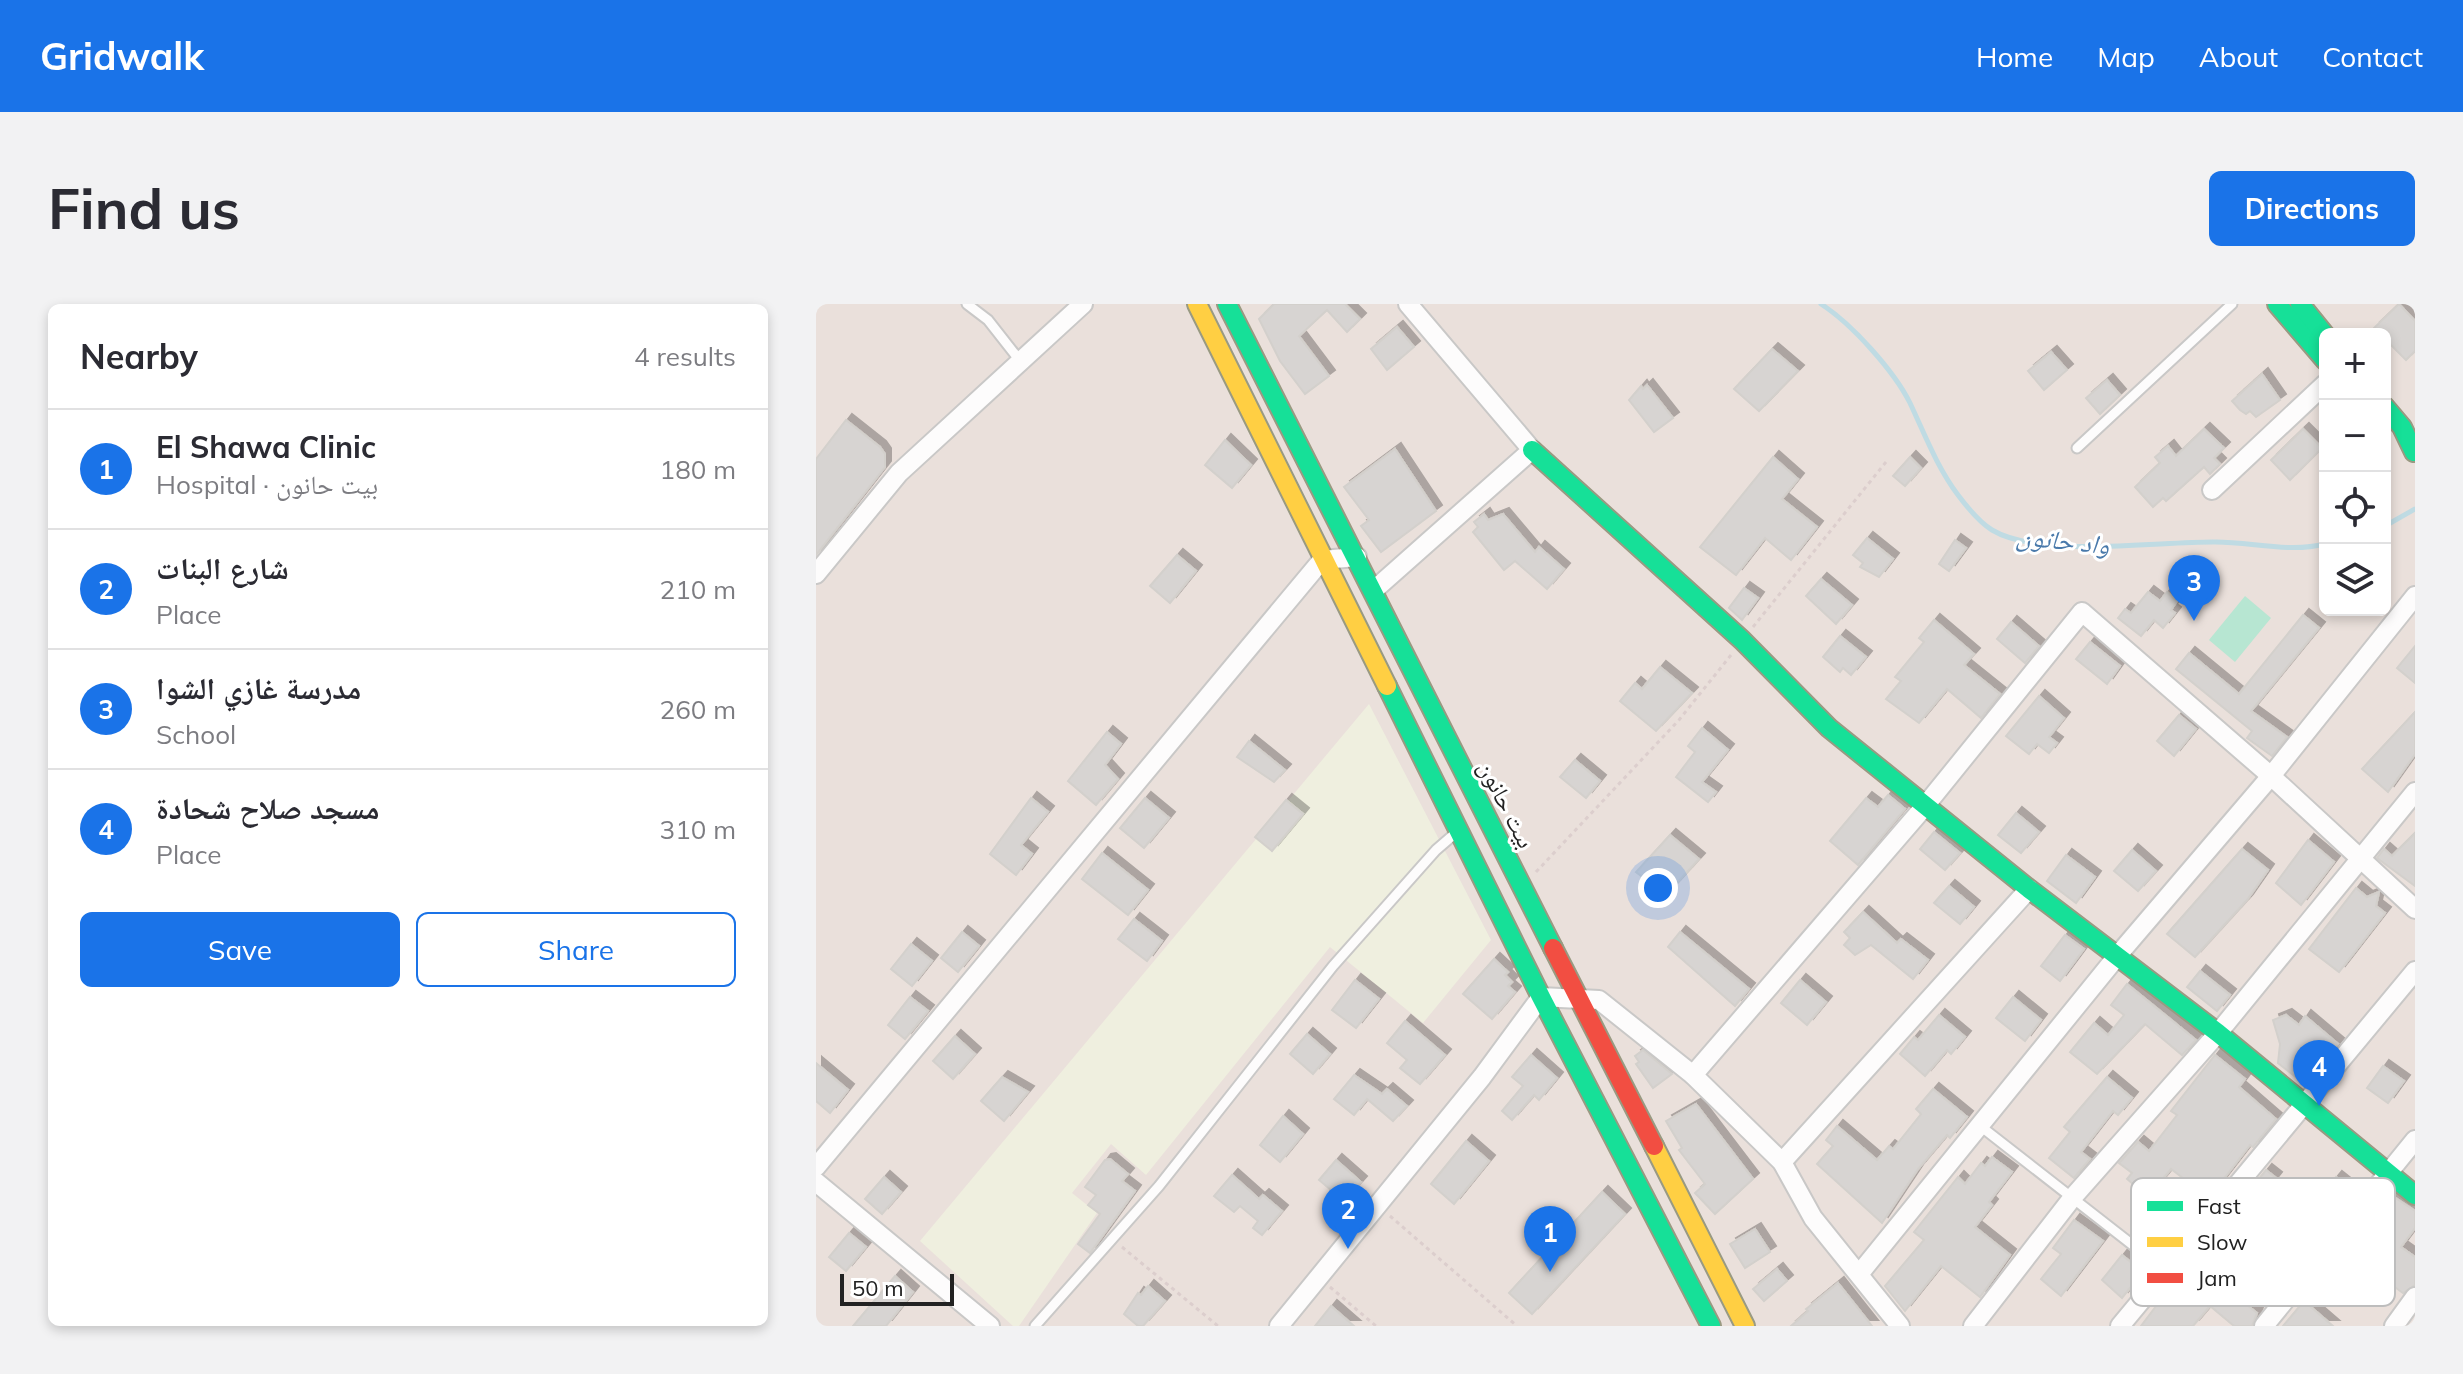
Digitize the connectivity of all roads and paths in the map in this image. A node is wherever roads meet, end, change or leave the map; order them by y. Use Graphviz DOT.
graph roads {
  1 [pos="967,304"];
  2 [pos="1083,304"];
  3 [pos="1197,304"];
  4 [pos="1227,304"];
  5 [pos="1408,304"];
  6 [pos="2232,304"];
  7 [pos="2277,304"];
  8 [pos="2300,304"];
  9 [pos="2319,328"];
  10 [pos="2319,353"];
  11 [pos="1021,362"];
  12 [pos="2319,390"];
  13 [pos="2391,414"];
  14 [pos="2391,433"];
  15 [pos="2077,448"];
  16 [pos="1532,450"];
  17 [pos="2415,452"];
  18 [pos="1886,462"];
  19 [pos="2212,490"];
  20 [pos="1357,557"];
  21 [pos="1322,560"];
  22 [pos="816,574"];
  23 [pos="1374,590"];
  24 [pos="2415,596"];
  25 [pos="1742,640"];
  26 [pos="2271,776"];
  27 [pos="2415,792"];
  28 [pos="1925,806"];
  29 [pos="1460,829"];
  30 [pos="2360,858"];
  31 [pos="1522,886"];
  32 [pos="2029,889"];
  33 [pos="2415,909"];
  34 [pos="2118,955"];
  35 [pos="2415,971"];
  36 [pos="1541,997"];
  37 [pos="1577,998"];
  38 [pos="2218,1033"];
  39 [pos="1693,1075"];
  40 [pos="2305,1105"];
  41 [pos="1979,1125"];
  42 [pos="2415,1140"];
  43 [pos="1782,1162"];
  44 [pos="816,1167"];
  45 [pos="2388,1173"];
  46 [pos="2244,1178"];
  47 [pos="2384,1178"];
  48 [pos="2394,1178"];
  49 [pos="2395,1179"];
  50 [pos="816,1182"];
  51 [pos="2415,1195"];
  52 [pos="2073,1197"];
  53 [pos="1375,1204"];
  54 [pos="1112,1239"];
  55 [pos="2131,1243"];
  56 [pos="1860,1273"];
  57 [pos="1317,1276"];
  58 [pos="2415,1297"];
  59 [pos="2137,1306"];
  60 [pos="2280,1306"];
  61 [pos="2399,1324"];
  62 [pos="990,1326"];
  63 [pos="1035,1326"];
  64 [pos="1218,1326"];
  65 [pos="1279,1326"];
  66 [pos="1376,1326"];
  67 [pos="1517,1326"];
  68 [pos="1711,1326"];
  69 [pos="1745,1326"];
  70 [pos="1900,1326"];
  71 [pos="1973,1326"];
  72 [pos="2120,1326"];
  73 [pos="2264,1326"];
  1 -- 11 [label="lane"];
  2 -- 11 [label="street"];
  3 -- 21 [label="main road"];
  4 -- 20 [label="main road, بيت حانون"];
  5 -- 16 [label="street"];
  6 -- 15 [label="lane"];
  7 -- 10 [label="main road"];
  8 -- 9 [label="main road"];
  11 -- 22 [label="street"];
  12 -- 19 [label="street"];
  13 -- 17 [label="main road"];
  14 -- 17 [label="main road"];
  16 -- 23 [label="street"];
  16 -- 25 [label="main road"];
  18 -- 25 [label="path"];
  20 -- 21 [label="street"];
  20 -- 23 [label="main road, بيت حانون"];
  21 -- 29 [label="main road"];
  21 -- 44 [label="street"];
  23 -- 31 [label="main road, بيت حانون"];
  24 -- 26 [label="street"];
  25 -- 28 [label="main road"];
  25 -- 31 [label="path"];
  26 -- 28 [label="street"];
  26 -- 30 [label="street"];
  26 -- 34 [label="street"];
  27 -- 30 [label="street"];
  28 -- 32 [label="main road"];
  28 -- 39 [label="street"];
  29 -- 36 [label="main road"];
  29 -- 54 [label="lane"];
  30 -- 33 [label="street"];
  30 -- 38 [label="street"];
  31 -- 37 [label="main road, بيت حانون"];
  32 -- 34 [label="main road"];
  32 -- 43 [label="street"];
  34 -- 38 [label="main road"];
  34 -- 41 [label="street"];
  35 -- 40 [label="street"];
  36 -- 37 [label="street"];
  36 -- 53 [label="street"];
  36 -- 68 [label="main road"];
  37 -- 39 [label="street"];
  37 -- 69 [label="main road, بيت حانون"];
  38 -- 40 [label="main road"];
  38 -- 52 [label="street"];
  39 -- 43 [label="street"];
  40 -- 45 [label="main road"];
  40 -- 46 [label="street"];
  41 -- 52 [label="lane"];
  41 -- 56 [label="street"];
  42 -- 45 [label="street"];
  43 -- 56 [label="street"];
  45 -- 47 [label="street"];
  45 -- 48 [label="main road"];
  49 -- 51 [label="main road"];
  50 -- 62 [label="street"];
  52 -- 55 [label="lane"];
  52 -- 71 [label="street"];
  53 -- 57 [label="street"];
  53 -- 67 [label="path"];
  54 -- 63 [label="lane"];
  54 -- 64 [label="path"];
  56 -- 70 [label="street"];
  57 -- 65 [label="street"];
  57 -- 66 [label="path"];
  58 -- 61 [label="street"];
  59 -- 72 [label="street"];
  60 -- 73 [label="street"];
}
